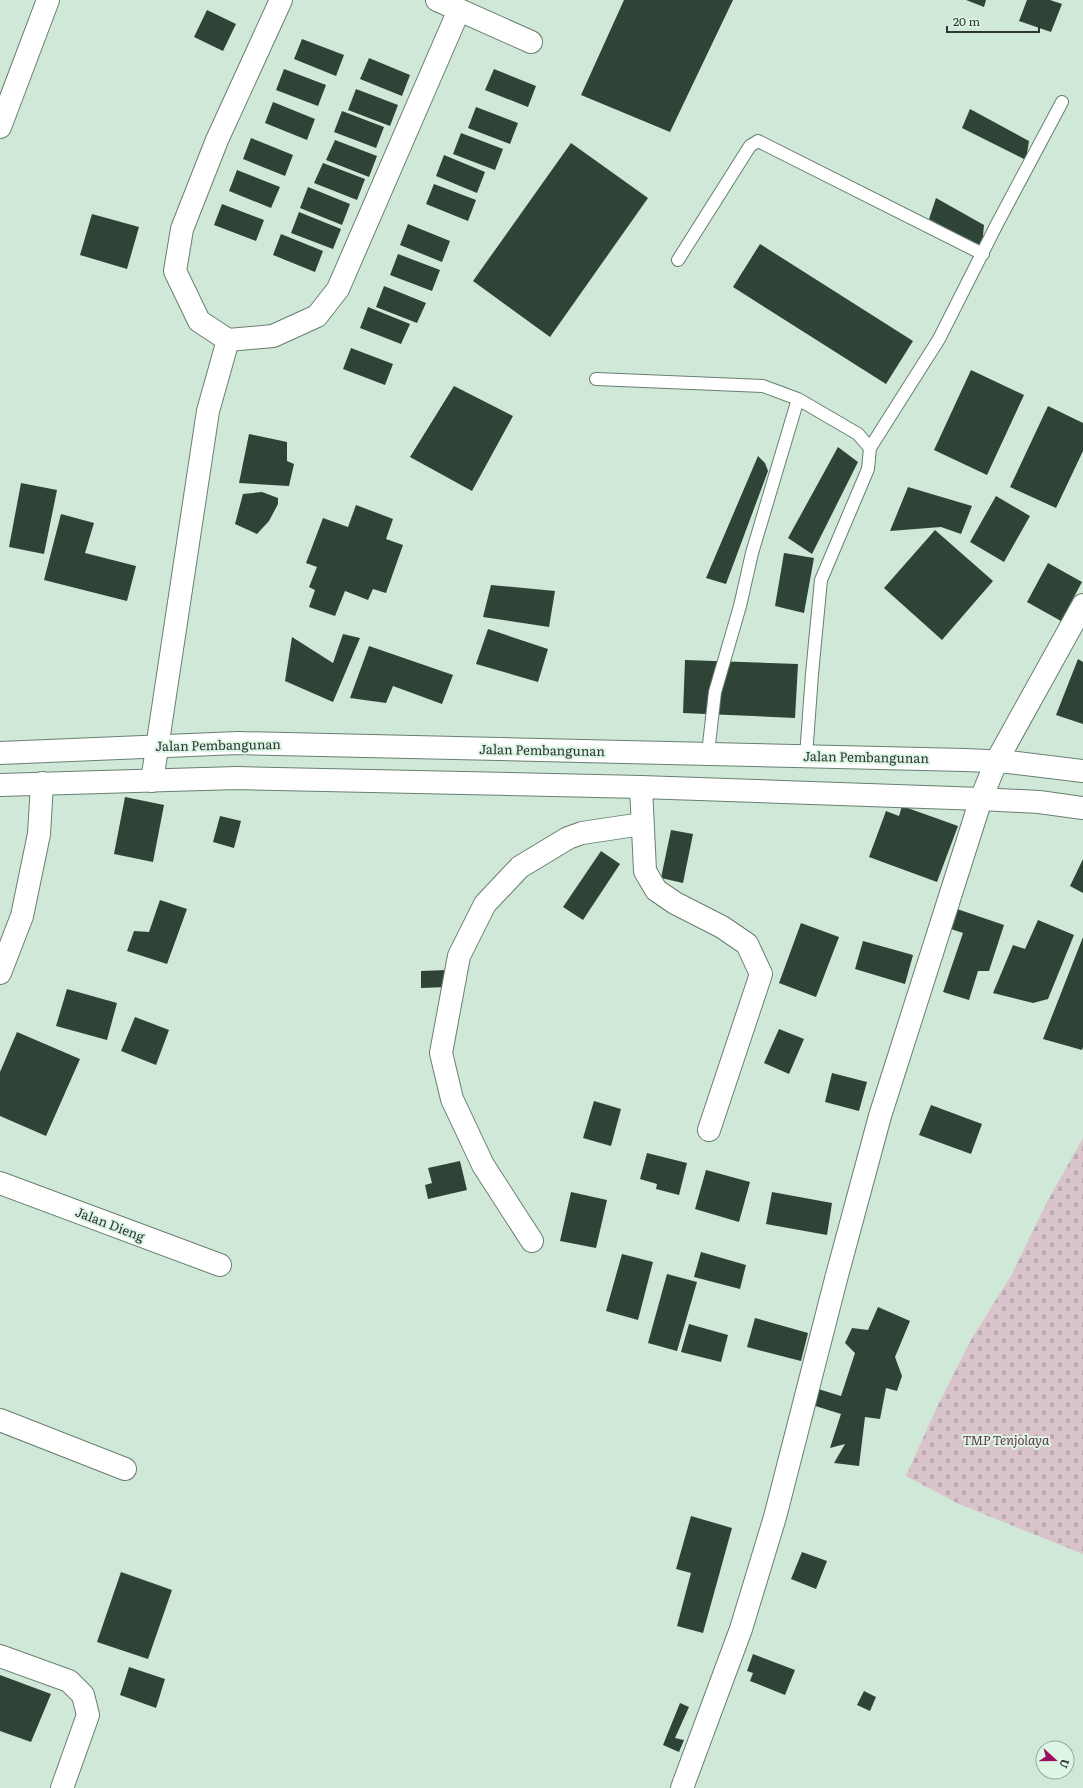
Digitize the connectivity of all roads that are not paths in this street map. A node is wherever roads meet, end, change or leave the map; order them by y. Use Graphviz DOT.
graph roads {
  1 [pos="48,0"];
  2 [pos="281,0"];
  3 [pos="437,0"];
  4 [pos="459,10"];
  5 [pos="531,42"];
  6 [pos="1062,102"];
  7 [pos="0,127"];
  8 [pos="983,254"];
  9 [pos="678,260"];
  10 [pos="228,340"];
  11 [pos="596,379"];
  12 [pos="798,399"];
  13 [pos="870,448"];
  14 [pos="1083,605"];
  15 [pos="158,746"];
  16 [pos="0,753"];
  17 [pos="708,754"];
  18 [pos="806,756"];
  19 [pos="996,762"];
  20 [pos="1083,771"];
  21 [pos="152,781"];
  22 [pos="42,783"];
  23 [pos="0,785"];
  24 [pos="640,787"];
  25 [pos="981,799"];
  26 [pos="1083,808"];
  27 [pos="642,824"];
  28 [pos="0,973"];
  29 [pos="709,1130"];
  30 [pos="870,1153"];
  31 [pos="0,1183"];
  32 [pos="532,1241"];
  33 [pos="220,1265"];
  34 [pos="0,1420"];
  35 [pos="779,1448"];
  36 [pos="125,1469"];
  37 [pos="0,1656"];
  38 [pos="62,1788"];
  39 [pos="682,1788"];
  1 -- 7 [label="street"];
  2 -- 10 [label="street"];
  3 -- 4 [label="street"];
  4 -- 5 [label="street"];
  4 -- 10 [label="street"];
  6 -- 8 [label="lane"];
  8 -- 9 [label="lane"];
  8 -- 13 [label="lane"];
  10 -- 15 [label="street"];
  11 -- 12 [label="lane"];
  12 -- 13 [label="lane"];
  12 -- 17 [label="lane"];
  13 -- 18 [label="lane"];
  14 -- 19 [label="street"];
  15 -- 16 [label="street, Jalan Pembangunan"];
  15 -- 17 [label="street, Jalan Pembangunan"];
  15 -- 21 [label="street"];
  17 -- 18 [label="street, Jalan Pembangunan"];
  18 -- 19 [label="street, Jalan Pembangunan"];
  19 -- 20 [label="street, Jalan Pembangunan"];
  19 -- 25 [label="street"];
  21 -- 22 [label="street"];
  21 -- 24 [label="street"];
  22 -- 23 [label="street"];
  22 -- 28 [label="street"];
  24 -- 25 [label="street"];
  24 -- 27 [label="street"];
  25 -- 26 [label="street"];
  25 -- 30 [label="street"];
  27 -- 29 [label="street"];
  27 -- 32 [label="street"];
  30 -- 35 [label="street"];
  30 -- 39 [label="street"];
  31 -- 33 [label="street, Jalan Dieng"];
  34 -- 36 [label="street"];
  37 -- 38 [label="street"];
}
